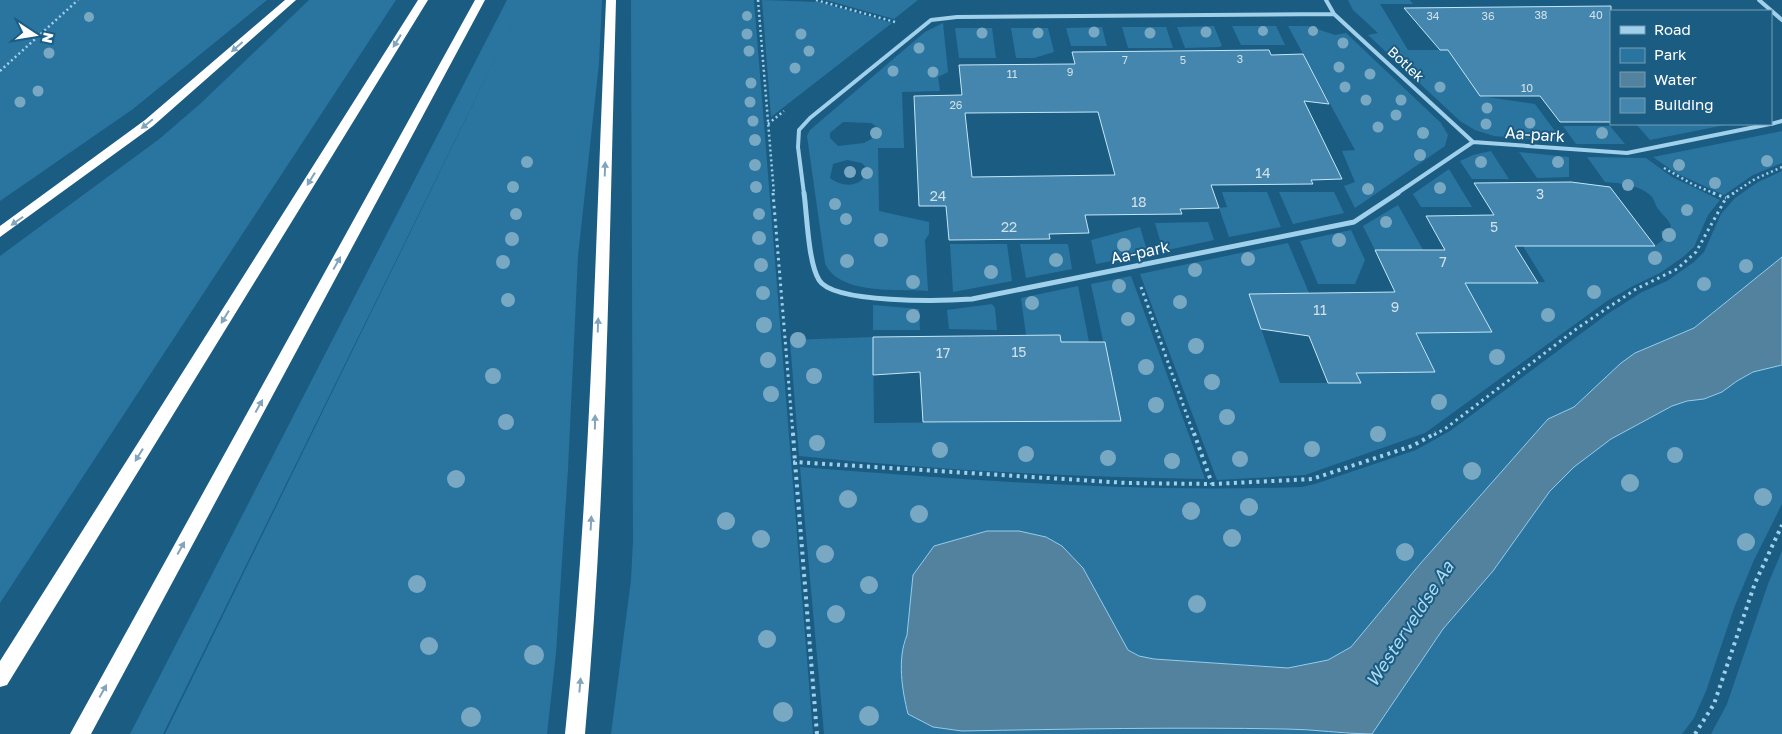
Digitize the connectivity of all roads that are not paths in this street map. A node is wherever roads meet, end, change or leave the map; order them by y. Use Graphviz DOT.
graph roads {
  1 [pos="291,0"];
  2 [pos="423,0"];
  3 [pos="480,0"];
  4 [pos="611,0"];
  5 [pos="1326,0"];
  6 [pos="1759,0"];
  7 [pos="1770,10"];
  8 [pos="1772,11"];
  9 [pos="1334,14"];
  10 [pos="1782,20"];
  11 [pos="1766,125"];
  12 [pos="1473,142"];
  13 [pos="0,233"];
  14 [pos="0,678"];
  15 [pos="80,734"];
  16 [pos="575,734"];
  1 -- 13 [label="highway, one-way"];
  2 -- 14 [label="highway, one-way"];
  15 -- 3 [label="highway, one-way"];
  16 -- 4 [label="highway, one-way"];
  5 -- 9 [label="street, Botlek"];
  6 -- 7 [label="street"];
  8 -- 10 [label="street"];
  9 -- 12 [label="street, Botlek"];
  9 -- 12 [label="street, Aa-park"];
  11 -- 12 [label="street, Aa-park"];
}
